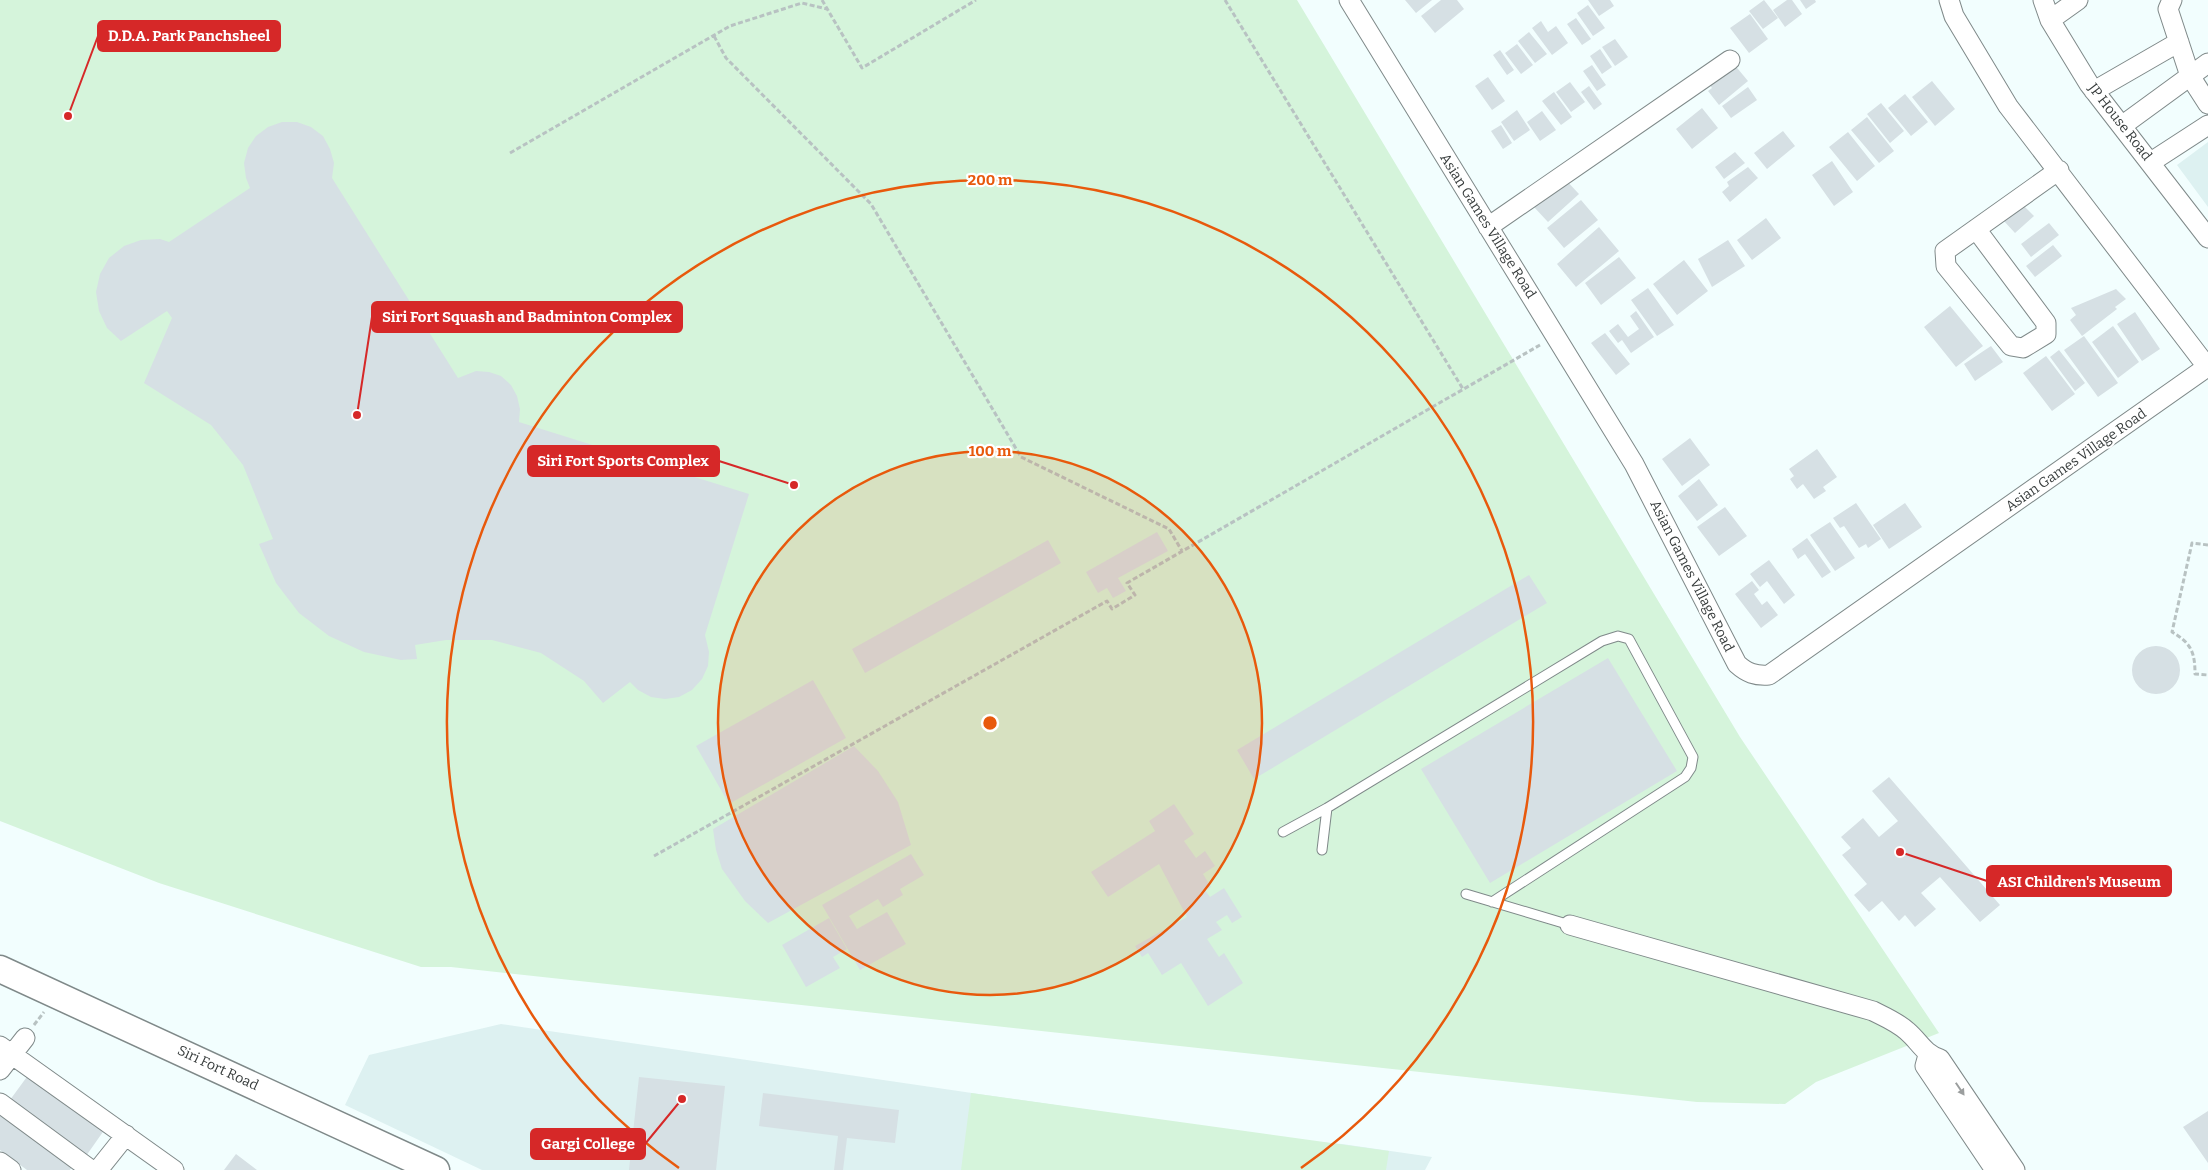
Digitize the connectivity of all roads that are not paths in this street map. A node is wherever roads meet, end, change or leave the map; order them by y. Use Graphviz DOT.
graph roads {
  1 [pos="1348,0"];
  2 [pos="1949,0"];
  3 [pos="2043,0"];
  4 [pos="2078,0"];
  5 [pos="2172,0"];
  6 [pos="2050,20"];
  7 [pos="2179,42"];
  8 [pos="1730,60"];
  9 [pos="2208,63"];
  10 [pos="2190,76"];
  11 [pos="2094,91"];
  12 [pos="2208,104"];
  13 [pos="2123,125"];
  14 [pos="2208,125"];
  15 [pos="2151,162"];
  16 [pos="2058,170"];
  17 [pos="1488,227"];
  18 [pos="1976,229"];
  19 [pos="2208,238"];
  20 [pos="2208,368"];
  21 [pos="1327,808"];
  22 [pos="1283,832"];
  23 [pos="1322,850"];
  24 [pos="1466,894"];
  25 [pos="1492,902"];
  26 [pos="1570,925"];
  27 [pos="0,969"];
  28 [pos="0,984"];
  29 [pos="25,1038"];
  30 [pos="6,1050"];
  31 [pos="1928,1055"];
  32 [pos="0,1070"];
  33 [pos="0,1103"];
  34 [pos="126,1135"];
  35 [pos="0,1162"];
  36 [pos="11,1170"];
  37 [pos="91,1170"];
  38 [pos="98,1170"];
  39 [pos="174,1170"];
  40 [pos="404,1170"];
  41 [pos="436,1170"];
  42 [pos="1995,1170"];
  43 [pos="2015,1170"];
  1 -- 17 [label="street, Asian Games Village Road"];
  2 -- 16 [label="street, Asian Games Village Road"];
  3 -- 6 [label="street, JP House Road"];
  4 -- 6 [label="street"];
  5 -- 7 [label="street"];
  6 -- 11 [label="street, JP House Road"];
  7 -- 10 [label="street"];
  7 -- 11 [label="street"];
  8 -- 17 [label="street"];
  9 -- 10 [label="street"];
  10 -- 12 [label="street"];
  10 -- 13 [label="street"];
  11 -- 13 [label="street, JP House Road"];
  13 -- 15 [label="street, JP House Road"];
  14 -- 15 [label="street"];
  15 -- 19 [label="street, JP House Road"];
  16 -- 18 [label="street"];
  16 -- 20 [label="street, Asian Games Village Road"];
  17 -- 20 [label="street, Asian Games Village Road"];
  18 -- 18 [label="street"];
  21 -- 22 [label="lane"];
  21 -- 23 [label="lane"];
  21 -- 25 [label="lane"];
  24 -- 25 [label="lane"];
  25 -- 26 [label="lane"];
  26 -- 31 [label="street"];
  27 -- 41 [label="street, Siri Fort Road"];
  28 -- 40 [label="street, Siri Fort Road"];
  29 -- 30 [label="street"];
  30 -- 32 [label="street"];
  30 -- 34 [label="street"];
  31 -- 42 [label="street"];
  31 -- 43 [label="street, one-way"];
  33 -- 37 [label="street"];
  34 -- 38 [label="street"];
  34 -- 39 [label="street"];
  35 -- 36 [label="street"];
}
